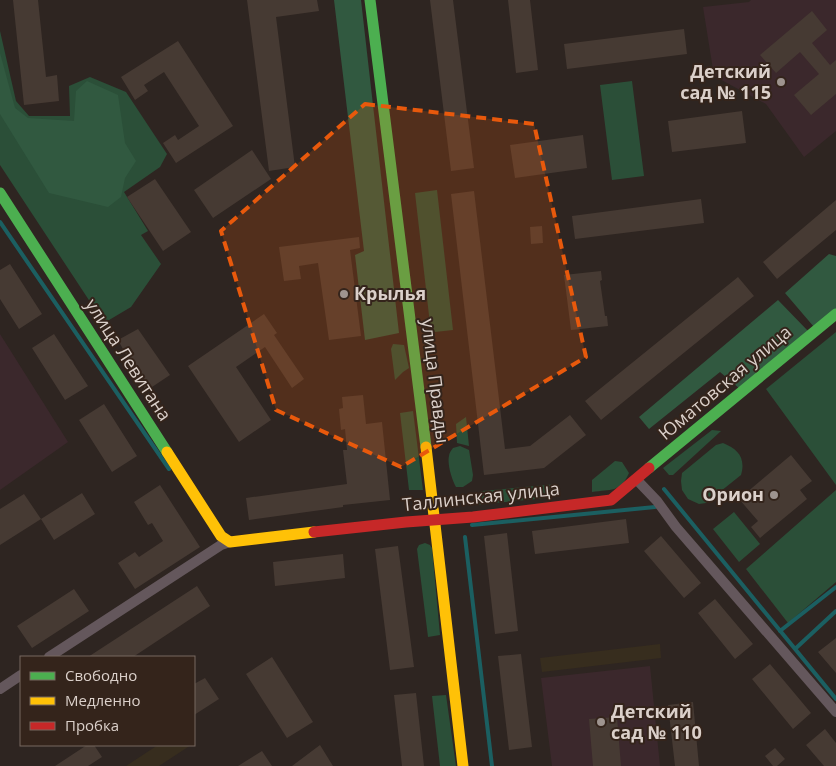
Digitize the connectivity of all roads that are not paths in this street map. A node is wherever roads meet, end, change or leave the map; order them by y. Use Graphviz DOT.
graph roads {
  1 [pos="370,0"];
  2 [pos="0,193"];
  3 [pos="836,314"];
  4 [pos="636,479"];
  5 [pos="435,520"];
  6 [pos="230,542"];
  7 [pos="51,656"];
  8 [pos="20,676"];
  9 [pos="0,689"];
  10 [pos="836,712"];
  11 [pos="463,766"];
  1 -- 5 [label="street, улица Правды"];
  2 -- 6 [label="street, улица Левитана"];
  3 -- 4 [label="street, Юматовская улица"];
  4 -- 5 [label="street, Таллинская улица"];
  4 -- 10 [label="street"];
  5 -- 6 [label="street, Таллинская улица"];
  5 -- 11 [label="street, улица Правды"];
  6 -- 7 [label="street, Таллинская улица"];
  8 -- 9 [label="street"];
}
